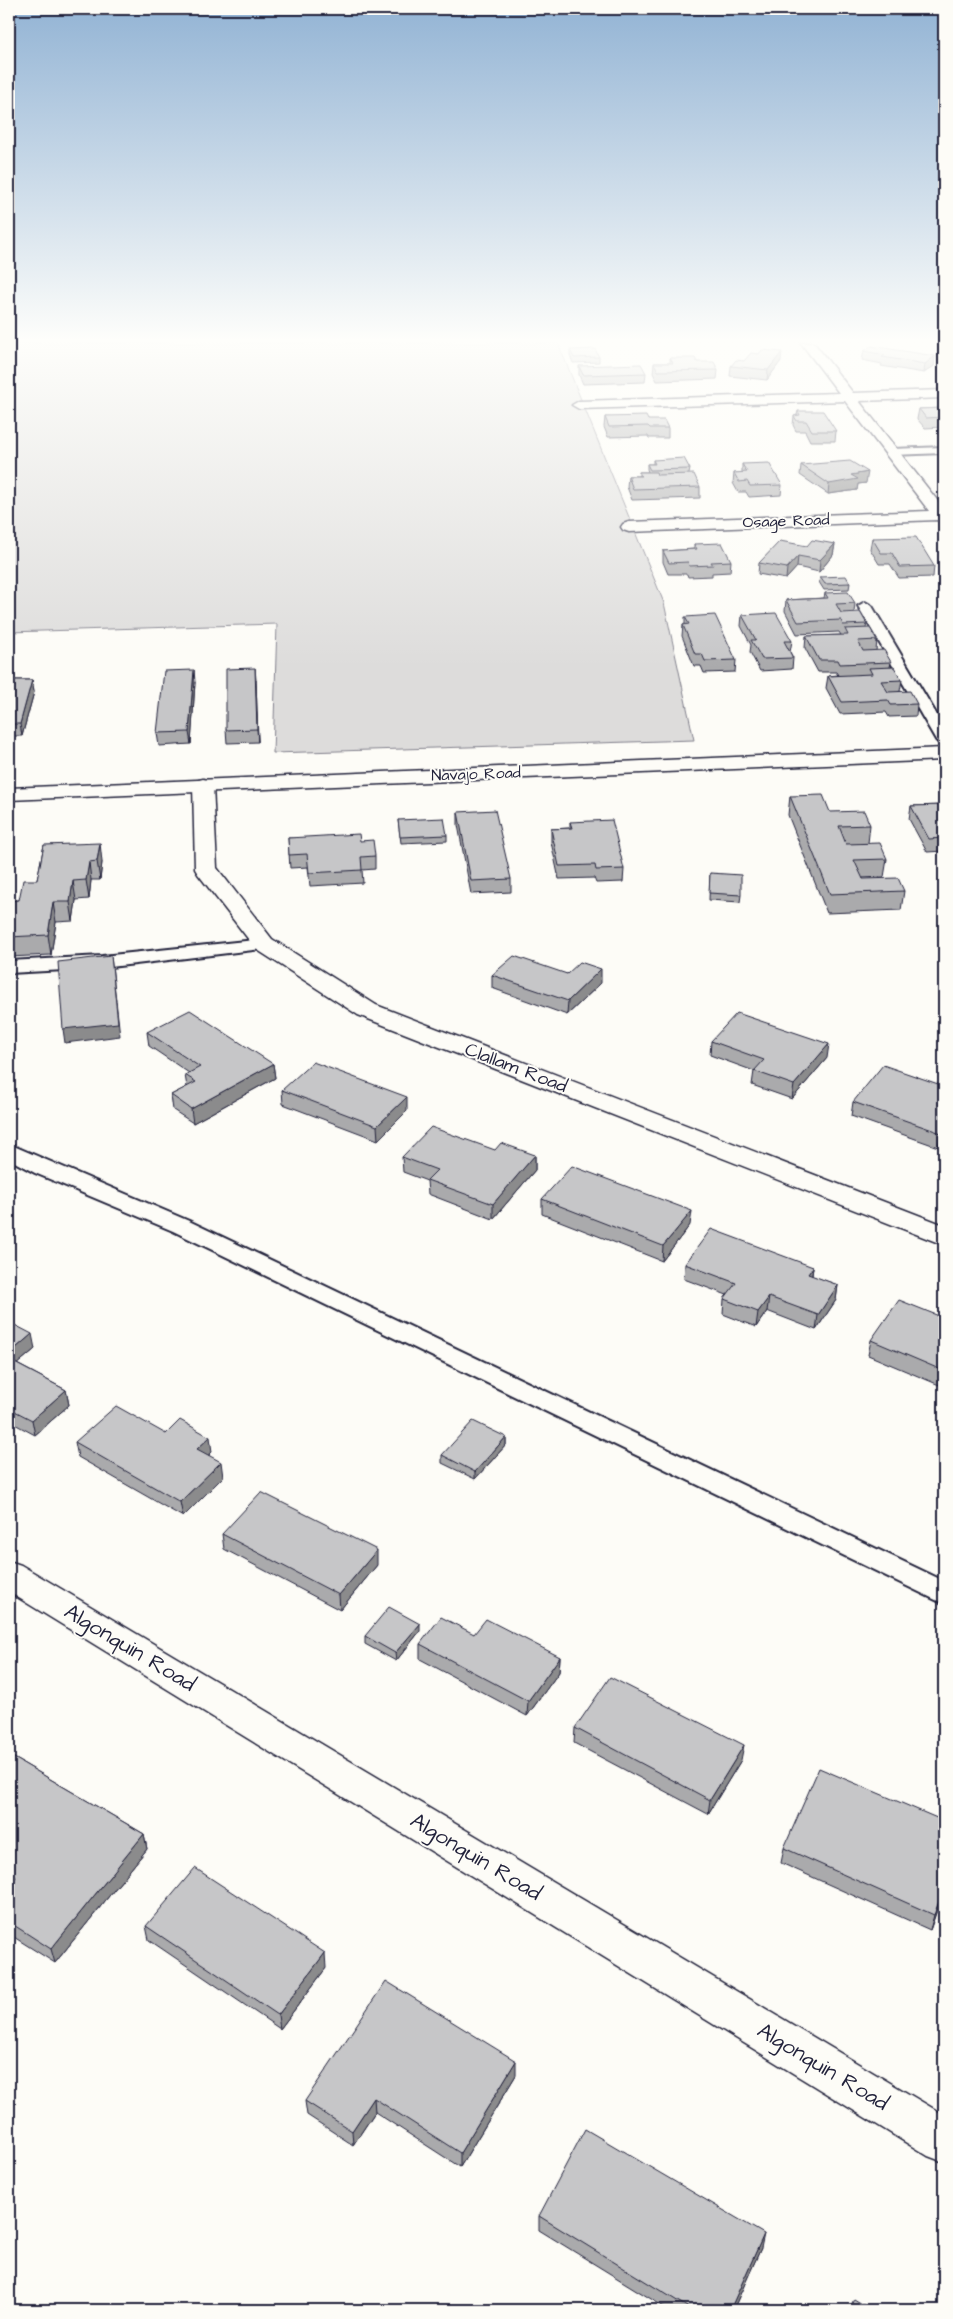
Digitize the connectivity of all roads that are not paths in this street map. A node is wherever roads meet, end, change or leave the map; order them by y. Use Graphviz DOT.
graph roads {
  1 [pos="912,451"];
  2 [pos="892,452"];
  3 [pos="943,516"];
  4 [pos="629,526"];
  5 [pos="865,606"];
  6 [pos="944,740"];
  7 [pos="944,754"];
  8 [pos="203,786"];
  9 [pos="9,794"];
  10 [pos="264,944"];
  11 [pos="9,967"];
  12 [pos="9,1151"];
  13 [pos="944,1236"];
  14 [pos="9,1575"];
  15 [pos="944,1593"];
  16 [pos="944,2140"];
  1 -- 2 [label="lane"];
  2 -- 3 [label="street"];
  3 -- 4 [label="street, Osage Road"];
  5 -- 6 [label="lane"];
  7 -- 8 [label="street, Navajo Road"];
  8 -- 9 [label="street, Navajo Road"];
  8 -- 10 [label="street, Clallam Road"];
  10 -- 11 [label="lane"];
  10 -- 13 [label="street, Clallam Road"];
  12 -- 15 [label="lane"];
  14 -- 16 [label="street, Algonquin Road"];
}
